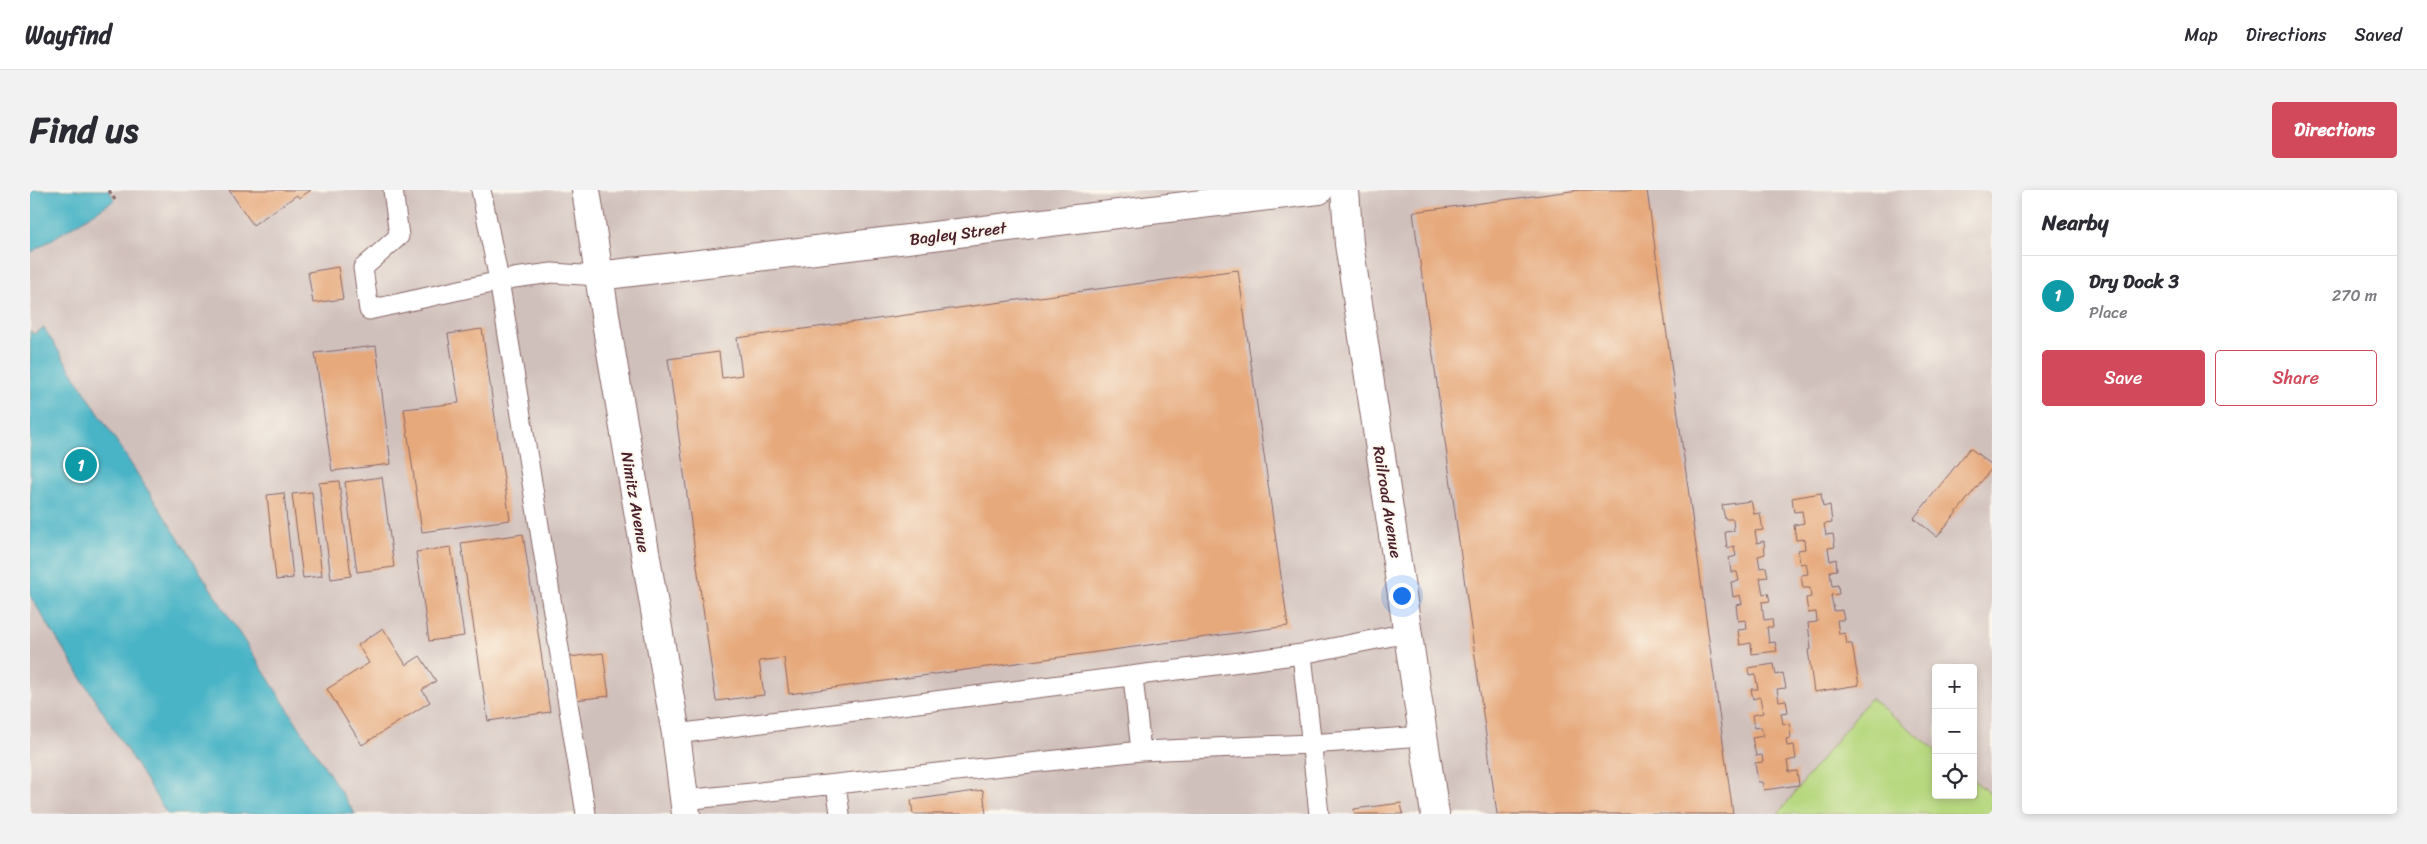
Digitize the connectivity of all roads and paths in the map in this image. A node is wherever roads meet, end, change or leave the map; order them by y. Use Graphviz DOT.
graph roads {
  1 [pos="108,190"];
  2 [pos="393,190"];
  3 [pos="481,190"];
  4 [pos="586,190"];
  5 [pos="1319,190"];
  6 [pos="1345,190"];
  7 [pos="115,200"];
  8 [pos="598,276"];
  9 [pos="499,280"];
  10 [pos="1407,633"];
  11 [pos="1302,654"];
  12 [pos="1133,677"];
  13 [pos="676,734"];
  14 [pos="1423,736"];
  15 [pos="1310,744"];
  16 [pos="1141,751"];
  17 [pos="836,784"];
  18 [pos="685,807"];
  19 [pos="586,814"];
  20 [pos="840,814"];
  21 [pos="1319,814"];
  22 [pos="1435,814"];
  1 -- 7 [label="path"];
  2 -- 9 [label="lane"];
  3 -- 9 [label="lane"];
  4 -- 8 [label="street, Nimitz Avenue"];
  5 -- 8 [label="street, Bagley Street"];
  6 -- 10 [label="street, Railroad Avenue"];
  8 -- 9 [label="lane"];
  8 -- 13 [label="street, Nimitz Avenue"];
  9 -- 19 [label="lane"];
  10 -- 11 [label="lane"];
  10 -- 14 [label="street, Railroad Avenue"];
  11 -- 12 [label="lane"];
  11 -- 15 [label="lane"];
  12 -- 13 [label="lane"];
  12 -- 16 [label="lane"];
  13 -- 18 [label="street, Nimitz Avenue"];
  14 -- 15 [label="lane"];
  14 -- 22 [label="street, Railroad Avenue"];
  15 -- 16 [label="lane"];
  15 -- 21 [label="lane"];
  16 -- 17 [label="lane"];
  17 -- 18 [label="lane"];
  17 -- 20 [label="lane"];
}
